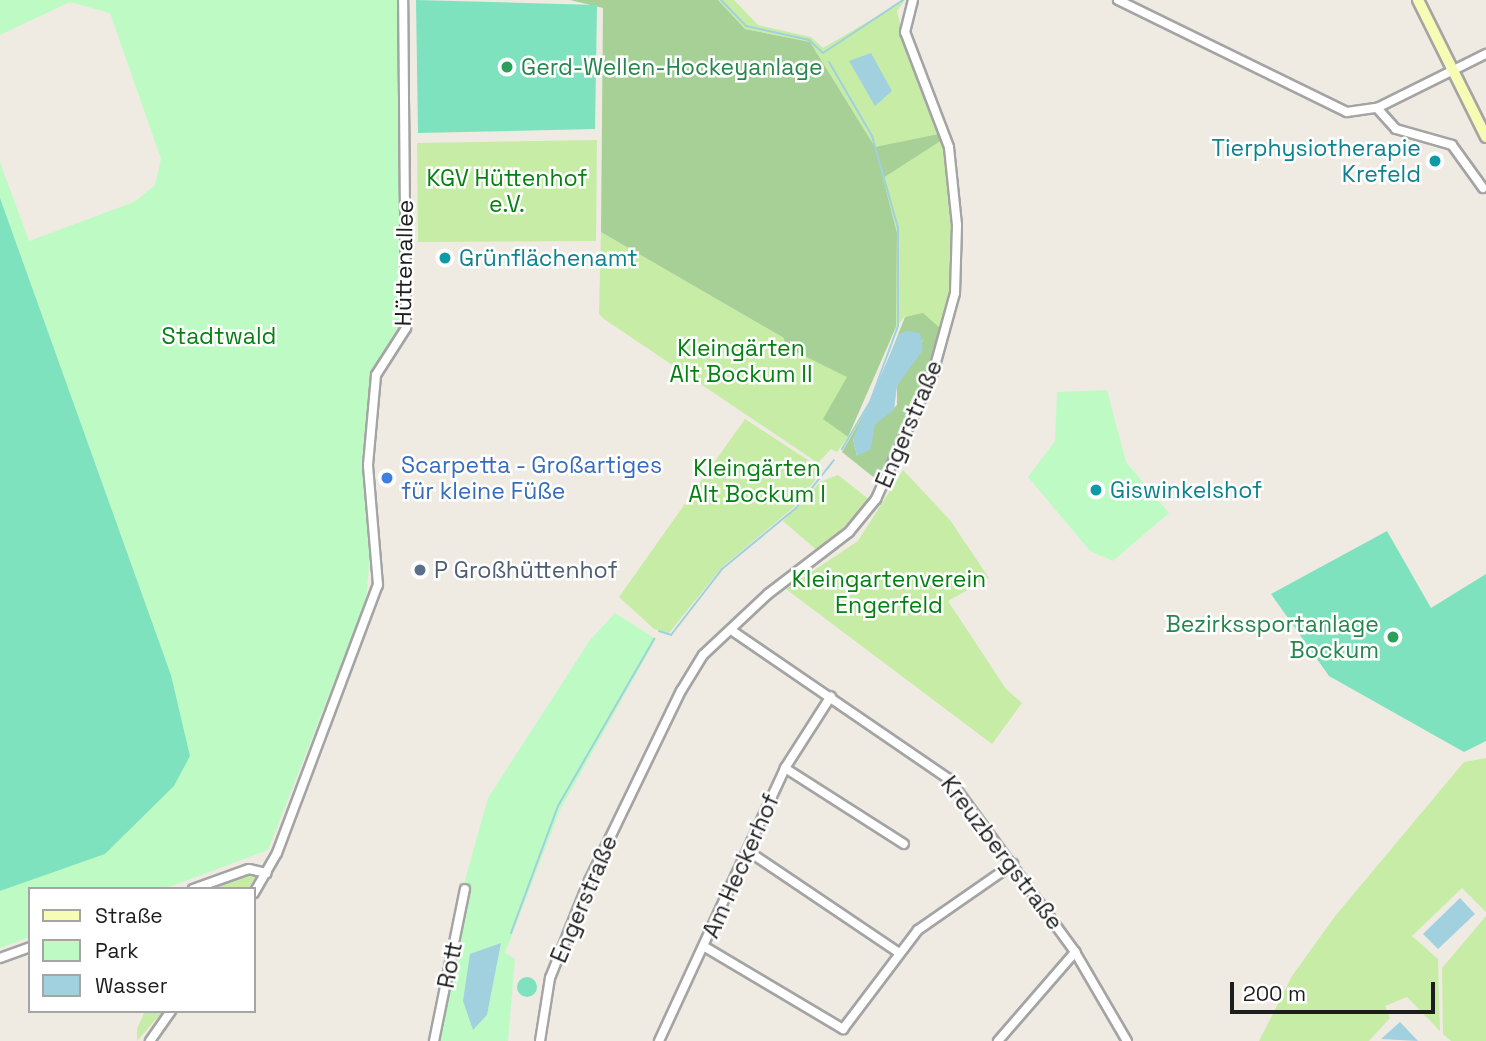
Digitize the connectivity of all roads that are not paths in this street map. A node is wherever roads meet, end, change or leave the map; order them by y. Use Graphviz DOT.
graph roads {
  1 [pos="403,0"];
  2 [pos="913,0"];
  3 [pos="1118,0"];
  4 [pos="1418,0"];
  5 [pos="1486,54"];
  6 [pos="1452,69"];
  7 [pos="1377,108"];
  8 [pos="1486,137"];
  9 [pos="1483,188"];
  10 [pos="734,632"];
  11 [pos="831,696"];
  12 [pos="785,768"];
  13 [pos="904,844"];
  14 [pos="748,851"];
  15 [pos="1013,864"];
  16 [pos="267,873"];
  17 [pos="199,887"];
  18 [pos="256,889"];
  19 [pos="465,889"];
  20 [pos="705,947"];
  21 [pos="28,948"];
  22 [pos="1075,951"];
  23 [pos="899,953"];
  24 [pos="0,958"];
  25 [pos="170,1013"];
  26 [pos="150,1041"];
  27 [pos="434,1041"];
  28 [pos="540,1041"];
  29 [pos="659,1041"];
  30 [pos="998,1041"];
  31 [pos="1128,1041"];
  1 -- 16 [label="street, Hüttenallee"];
  2 -- 10 [label="street, Engerstraße"];
  3 -- 7 [label="street"];
  4 -- 6 [label="main road"];
  5 -- 6 [label="street"];
  6 -- 7 [label="street"];
  6 -- 8 [label="main road"];
  7 -- 9 [label="street"];
  10 -- 11 [label="street, Kreuzbergstraße"];
  10 -- 28 [label="street, Engerstraße"];
  11 -- 12 [label="street, Am Heckerhof"];
  11 -- 15 [label="street, Kreuzbergstraße"];
  12 -- 13 [label="street"];
  12 -- 14 [label="street, Am Heckerhof"];
  14 -- 20 [label="street, Am Heckerhof"];
  14 -- 23 [label="street"];
  15 -- 22 [label="street, Kreuzbergstraße"];
  15 -- 23 [label="street"];
  16 -- 17 [label="street"];
  16 -- 18 [label="street, Hüttenallee"];
  19 -- 27 [label="street, Rott"];
  20 -- 23 [label="street"];
  20 -- 29 [label="street, Am Heckerhof"];
  21 -- 24 [label="street"];
  22 -- 30 [label="street"];
  22 -- 31 [label="street, Kreuzbergstraße"];
  25 -- 26 [label="street"];
}
